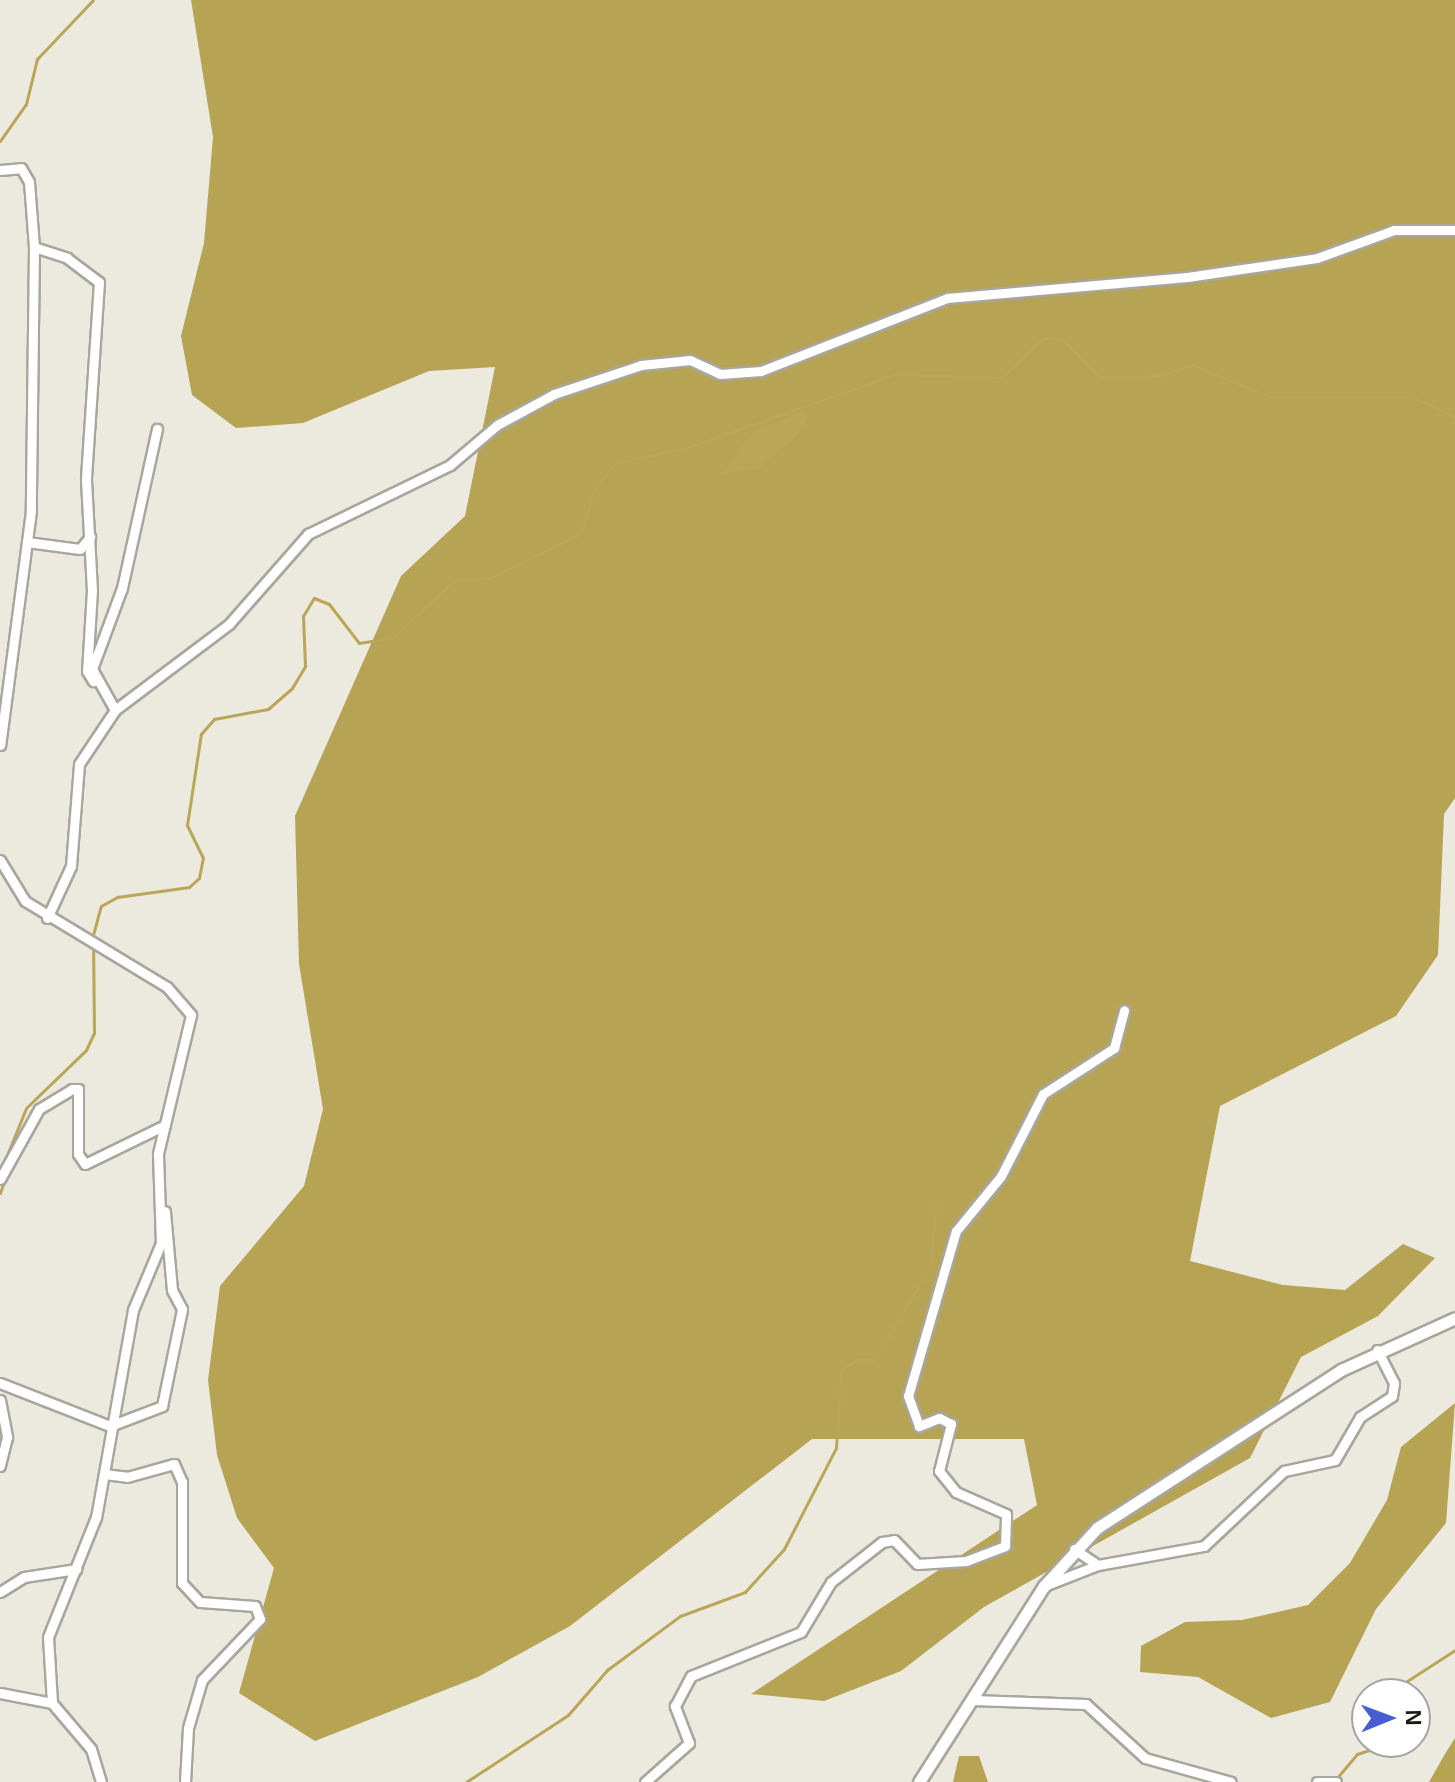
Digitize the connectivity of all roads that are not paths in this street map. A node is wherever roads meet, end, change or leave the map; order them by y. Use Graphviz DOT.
graph roads {
  1 [pos="0,170"];
  2 [pos="1455,230"];
  3 [pos="34,247"];
  4 [pos="157,429"];
  5 [pos="90,537"];
  6 [pos="27,542"];
  7 [pos="93,681"];
  8 [pos="115,710"];
  9 [pos="0,745"];
  10 [pos="0,860"];
  11 [pos="47,918"];
  12 [pos="1124,1010"];
  13 [pos="165,1125"];
  14 [pos="0,1179"];
  15 [pos="159,1201"];
  16 [pos="1455,1318"];
  17 [pos="1377,1350"];
  18 [pos="0,1383"];
  19 [pos="0,1400"];
  20 [pos="110,1426"];
  21 [pos="0,1466"];
  22 [pos="104,1474"];
  23 [pos="1074,1549"];
  24 [pos="1098,1565"];
  25 [pos="76,1569"];
  26 [pos="1044,1586"];
  27 [pos="0,1592"];
  28 [pos="0,1693"];
  29 [pos="973,1700"];
  30 [pos="52,1703"];
  31 [pos="101,1782"];
  32 [pos="185,1782"];
  33 [pos="645,1782"];
  34 [pos="919,1782"];
  35 [pos="1231,1782"];
  36 [pos="1317,1782"];
  37 [pos="1336,1782"];
  1 -- 3 [label="street"];
  2 -- 8 [label="street"];
  3 -- 5 [label="street"];
  3 -- 6 [label="street"];
  4 -- 7 [label="street"];
  5 -- 6 [label="street"];
  5 -- 7 [label="street"];
  6 -- 9 [label="street"];
  7 -- 8 [label="street"];
  8 -- 11 [label="street"];
  10 -- 11 [label="street"];
  11 -- 13 [label="street"];
  12 -- 33 [label="street"];
  13 -- 14 [label="street"];
  13 -- 15 [label="street"];
  15 -- 20 [label="street"];
  15 -- 20 [label="street"];
  16 -- 17 [label="street"];
  17 -- 23 [label="street"];
  17 -- 24 [label="street"];
  18 -- 20 [label="street"];
  19 -- 21 [label="street"];
  20 -- 22 [label="street"];
  22 -- 25 [label="street"];
  22 -- 32 [label="street"];
  23 -- 24 [label="street"];
  23 -- 26 [label="street"];
  24 -- 26 [label="street"];
  25 -- 27 [label="street"];
  25 -- 30 [label="street"];
  26 -- 29 [label="street"];
  28 -- 30 [label="street"];
  29 -- 34 [label="street"];
  29 -- 35 [label="street"];
  30 -- 31 [label="street"];
  36 -- 37 [label="street"];
}
